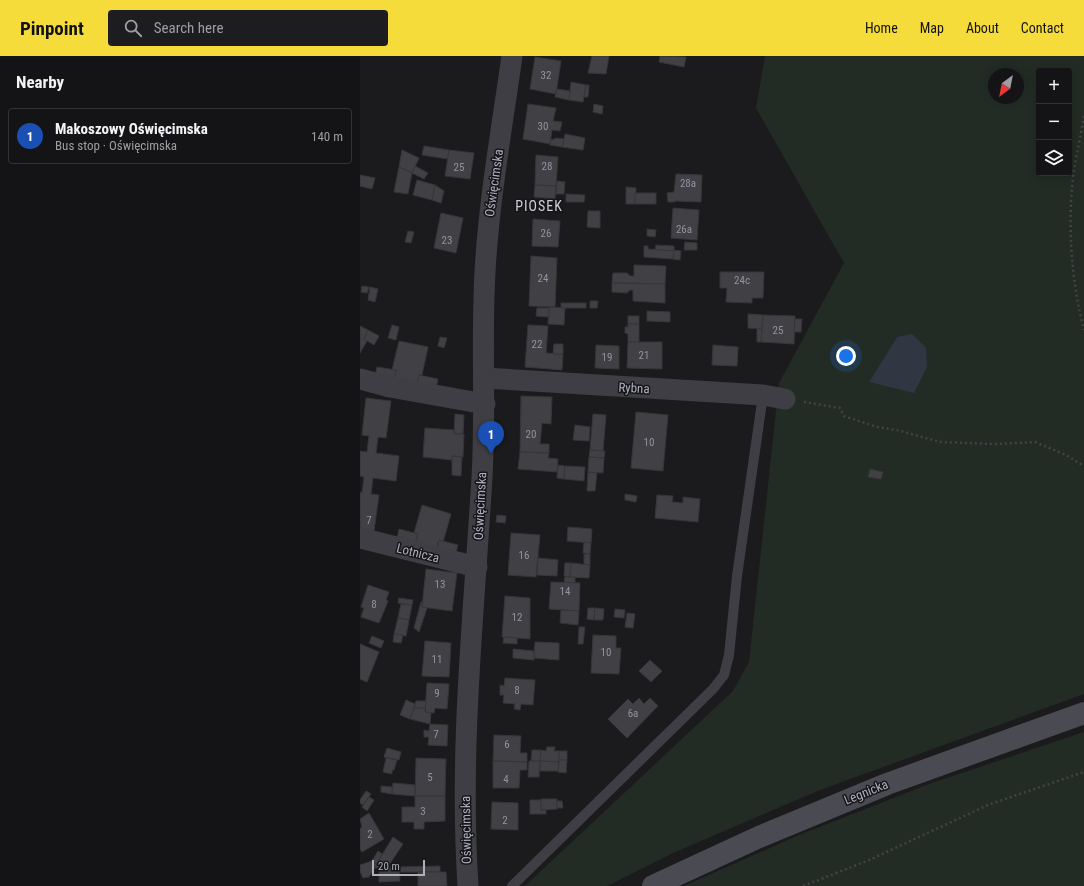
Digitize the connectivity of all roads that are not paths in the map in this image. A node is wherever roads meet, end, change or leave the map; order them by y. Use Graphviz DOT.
graph roads {
  1 [pos="512,56"];
  2 [pos="484,378"];
  3 [pos="360,379"];
  4 [pos="762,395"];
  5 [pos="785,399"];
  6 [pos="485,404"];
  7 [pos="360,538"];
  8 [pos="477,567"];
  9 [pos="1084,713"];
  10 [pos="468,886"];
  11 [pos="512,886"];
  12 [pos="653,886"];
  1 -- 2 [label="street, Oświęcimska"];
  2 -- 4 [label="street, Rybna"];
  2 -- 6 [label="street, Oświęcimska"];
  3 -- 6 [label="street"];
  4 -- 5 [label="street, Rybna"];
  4 -- 11 [label="lane"];
  6 -- 8 [label="street, Oświęcimska"];
  7 -- 8 [label="street, Lotnicza"];
  8 -- 10 [label="street, Oświęcimska"];
  9 -- 12 [label="main road, Legnicka"];
}
